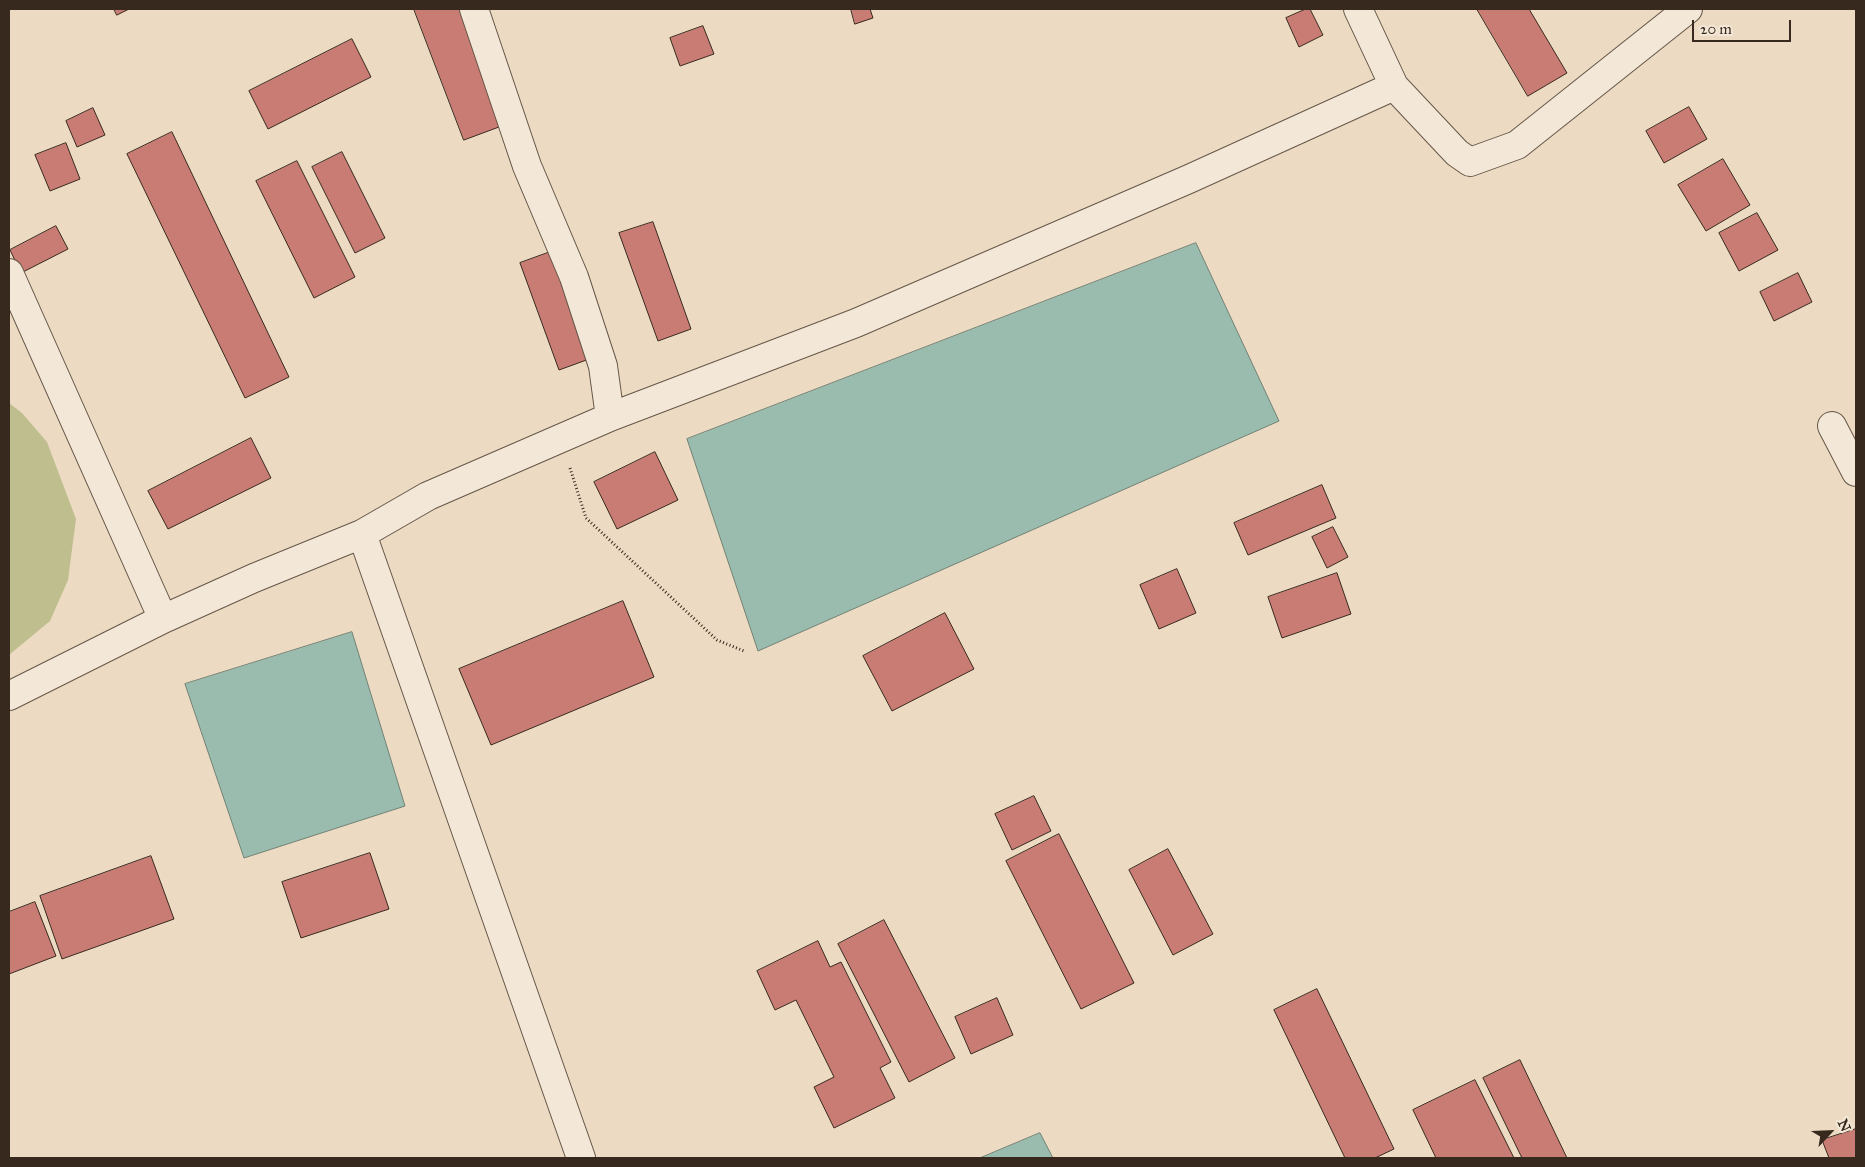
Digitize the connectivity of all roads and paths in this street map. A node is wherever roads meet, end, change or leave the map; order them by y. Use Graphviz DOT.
graph roads {
  1 [pos="474,9"];
  2 [pos="1358,9"];
  3 [pos="1688,9"];
  4 [pos="1394,86"];
  5 [pos="9,273"];
  6 [pos="610,417"];
  7 [pos="1832,426"];
  8 [pos="561,439"];
  9 [pos="1856,472"];
  10 [pos="362,534"];
  11 [pos="163,619"];
  12 [pos="744,651"];
  13 [pos="9,696"];
  14 [pos="581,1158"];
  1 -- 6 [label="street"];
  2 -- 4 [label="street"];
  3 -- 4 [label="street"];
  4 -- 6 [label="street"];
  5 -- 11 [label="street"];
  6 -- 8 [label="street"];
  7 -- 9 [label="street"];
  8 -- 10 [label="street"];
  8 -- 12 [label="path"];
  10 -- 11 [label="street"];
  10 -- 14 [label="street"];
  11 -- 13 [label="street"];
}
